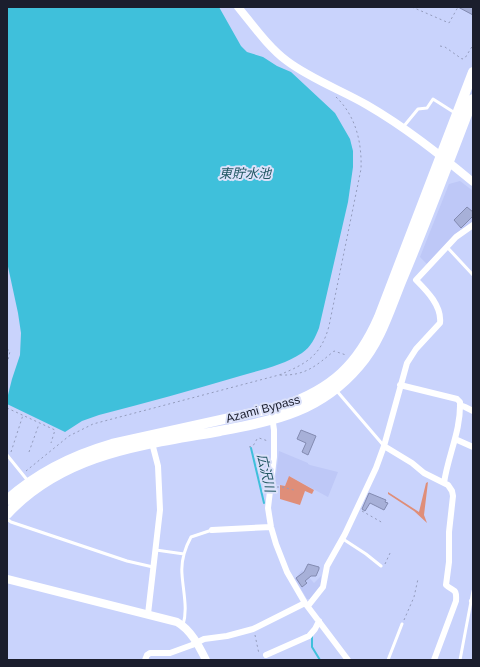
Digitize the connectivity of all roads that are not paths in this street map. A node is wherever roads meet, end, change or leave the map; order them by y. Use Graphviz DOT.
graph roads {
  1 [pos="238,7"];
  2 [pos="473,72"];
  3 [pos="473,99"];
  4 [pos="457,114"];
  5 [pos="402,128"];
  6 [pos="440,155"];
  7 [pos="449,162"];
  8 [pos="473,182"];
  9 [pos="473,225"];
  10 [pos="447,247"];
  11 [pos="473,275"];
  12 [pos="400,385"];
  13 [pos="335,390"];
  14 [pos="460,406"];
  15 [pos="473,411"];
  16 [pos="272,415"];
  17 [pos="455,439"];
  18 [pos="152,443"];
  19 [pos="384,446"];
  20 [pos="473,447"];
  21 [pos="8,456"];
  22 [pos="30,482"];
  23 [pos="444,483"];
  24 [pos="7,500"];
  25 [pos="7,514"];
  26 [pos="7,519"];
  27 [pos="271,527"];
  28 [pos="212,530"];
  29 [pos="343,539"];
  30 [pos="156,550"];
  31 [pos="184,554"];
  32 [pos="381,566"];
  33 [pos="153,567"];
  34 [pos="7,579"];
  35 [pos="473,591"];
  36 [pos="472,601"];
  37 [pos="306,605"];
  38 [pos="148,614"];
  39 [pos="319,622"];
  40 [pos="402,624"];
  41 [pos="183,626"];
  42 [pos="196,643"];
  43 [pos="263,655"];
  44 [pos="145,660"];
  45 [pos="206,660"];
  46 [pos="348,660"];
  47 [pos="388,660"];
  48 [pos="434,660"];
  49 [pos="460,660"];
  1 -- 5 [label="street"];
  2 -- 4 [label="main road, Azami Bypass"];
  3 -- 7 [label="main road, Azami Bypass"];
  4 -- 5 [label="lane"];
  4 -- 6 [label="main road, Azami Bypass"];
  5 -- 6 [label="street"];
  6 -- 7 [label="street"];
  6 -- 16 [label="main road, Azami Bypass"];
  7 -- 8 [label="street"];
  7 -- 13 [label="main road, Azami Bypass"];
  9 -- 10 [label="street"];
  10 -- 11 [label="lane"];
  10 -- 12 [label="street"];
  12 -- 14 [label="street"];
  12 -- 19 [label="street"];
  13 -- 16 [label="main road, Azami Bypass"];
  13 -- 19 [label="lane"];
  14 -- 15 [label="street"];
  14 -- 17 [label="street"];
  16 -- 18 [label="main road, Azami Bypass"];
  16 -- 22 [label="main road, Azami Bypass"];
  16 -- 27 [label="street"];
  17 -- 20 [label="street"];
  17 -- 23 [label="street"];
  18 -- 25 [label="main road, Azami Bypass"];
  18 -- 30 [label="street"];
  19 -- 23 [label="street"];
  19 -- 29 [label="street"];
  21 -- 22 [label="lane"];
  22 -- 24 [label="main road, Azami Bypass"];
  23 -- 48 [label="street"];
  26 -- 33 [label="lane"];
  27 -- 28 [label="street"];
  27 -- 37 [label="street"];
  28 -- 31 [label="lane"];
  29 -- 32 [label="lane"];
  29 -- 37 [label="street"];
  30 -- 31 [label="lane"];
  30 -- 33 [label="street"];
  31 -- 41 [label="lane"];
  33 -- 38 [label="street"];
  34 -- 38 [label="street"];
  35 -- 36 [label="lane"];
  36 -- 49 [label="lane"];
  37 -- 39 [label="street"];
  37 -- 42 [label="street"];
  38 -- 41 [label="street"];
  39 -- 43 [label="street"];
  39 -- 46 [label="street"];
  40 -- 47 [label="lane"];
  41 -- 42 [label="street"];
  42 -- 44 [label="street"];
  42 -- 45 [label="street"];
}
